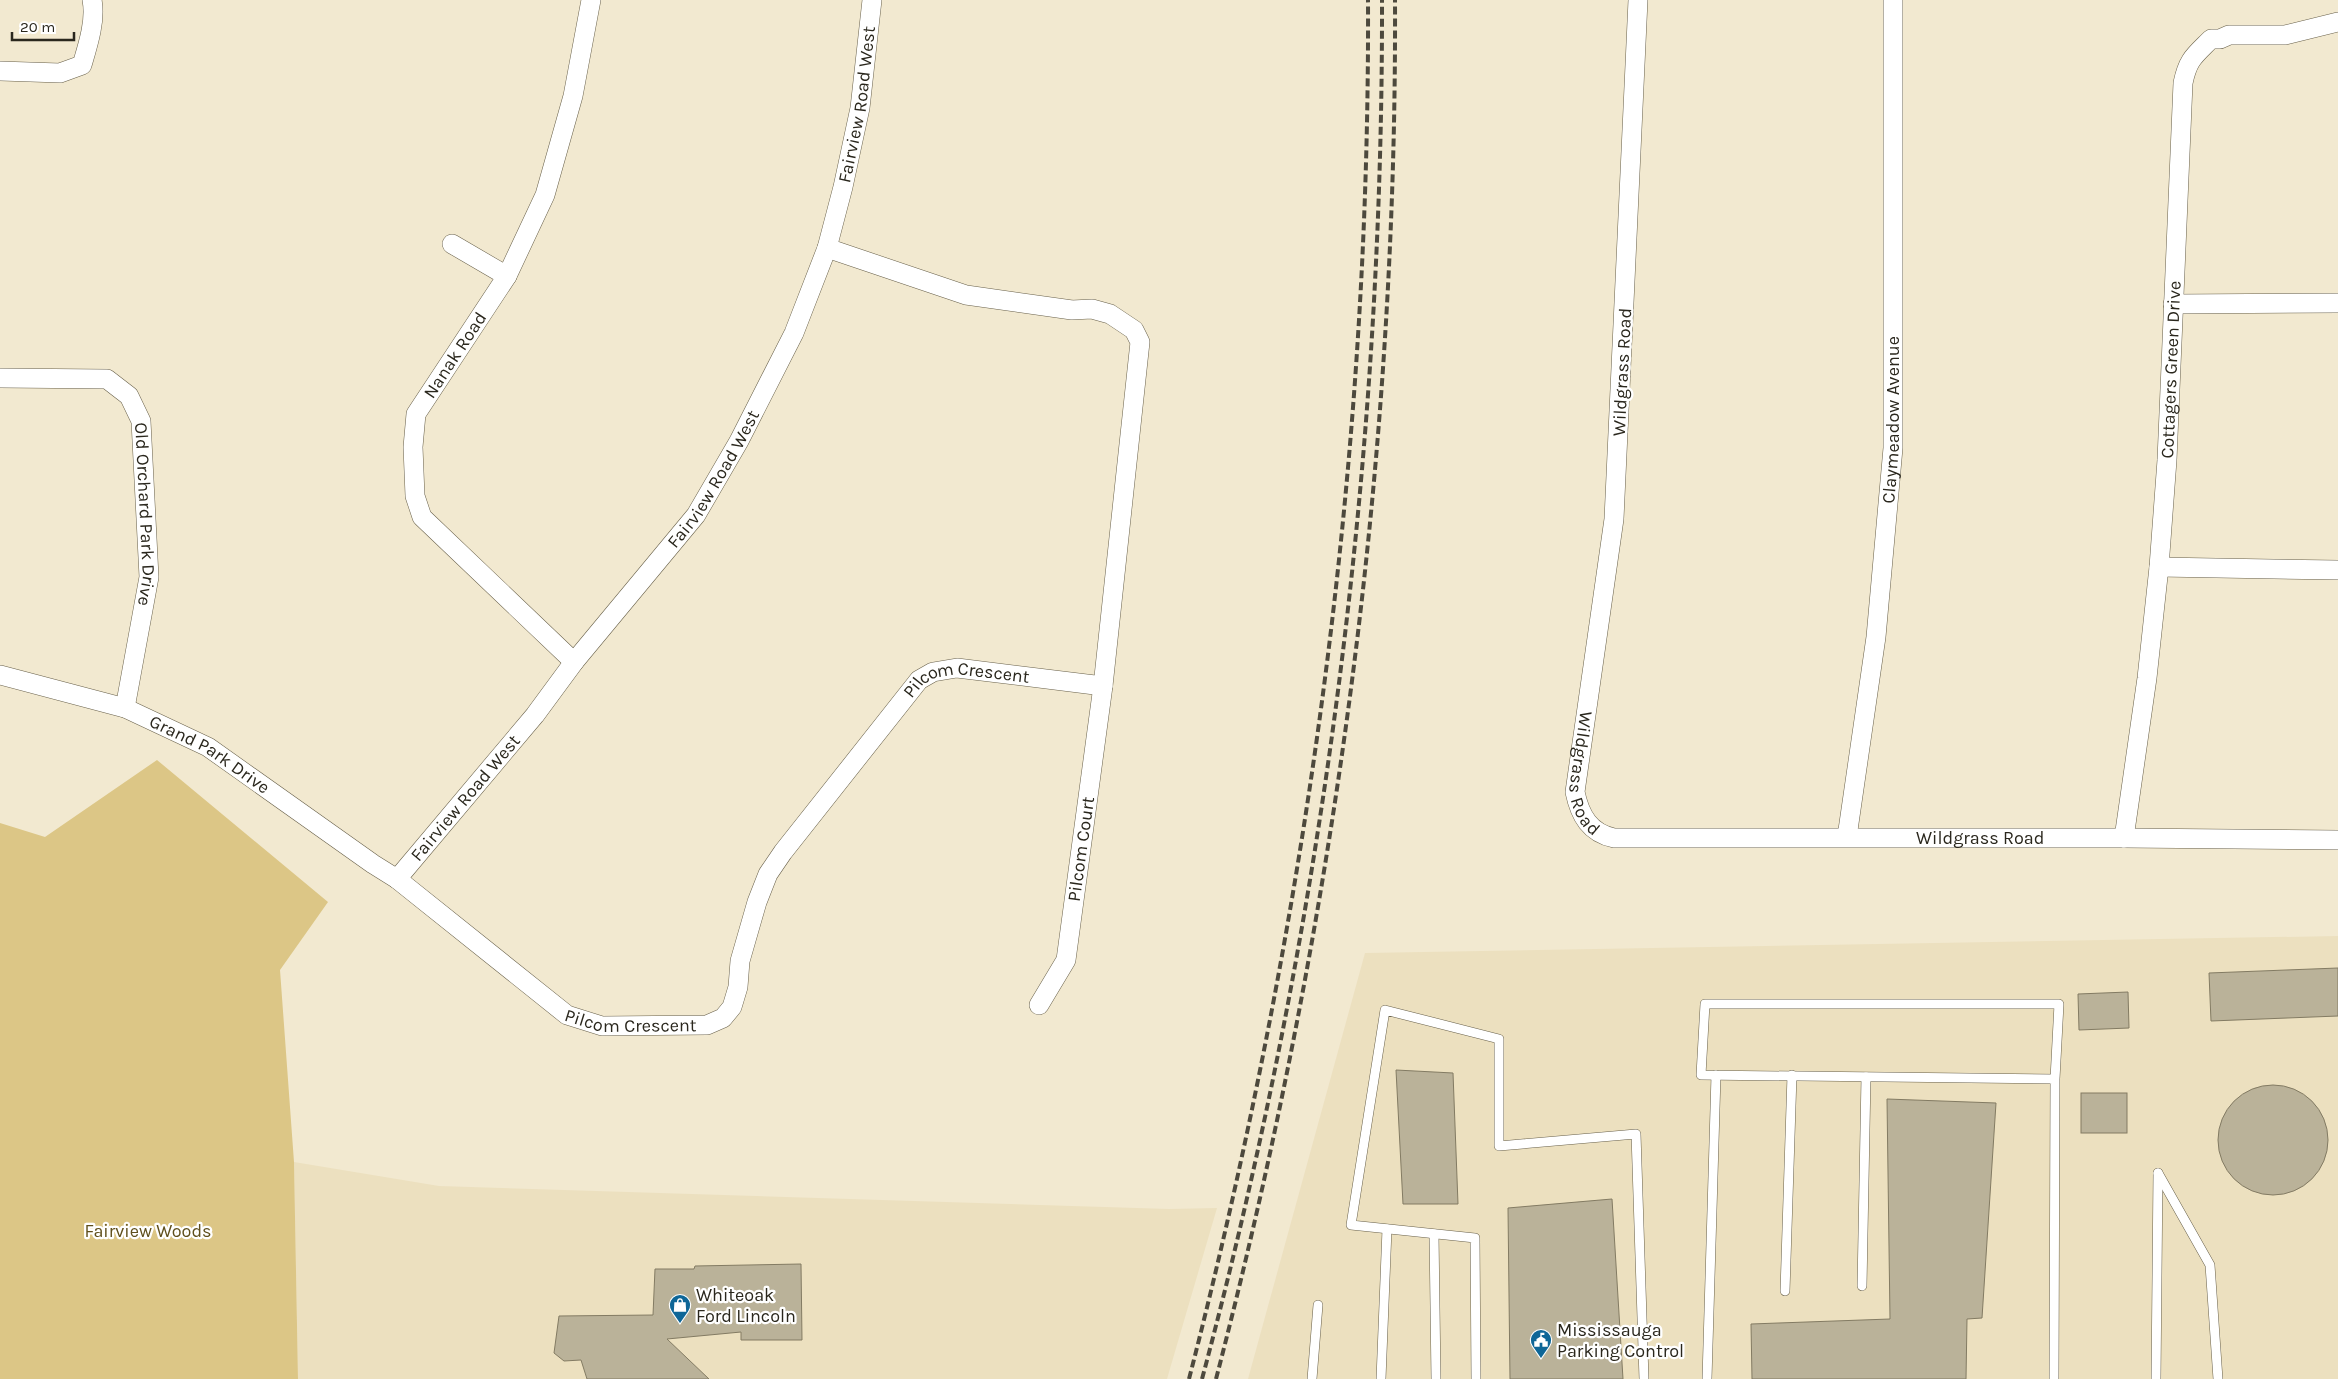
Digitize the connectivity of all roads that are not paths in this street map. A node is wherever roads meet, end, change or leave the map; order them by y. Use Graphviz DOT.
graph roads {
  1 [pos="92,0"];
  2 [pos="591,0"];
  3 [pos="872,0"];
  4 [pos="1638,0"];
  5 [pos="1893,0"];
  6 [pos="2338,22"];
  7 [pos="0,72"];
  8 [pos="452,244"];
  9 [pos="827,248"];
  10 [pos="507,276"];
  11 [pos="2338,303"];
  12 [pos="2173,304"];
  13 [pos="0,378"];
  14 [pos="2159,567"];
  15 [pos="2338,570"];
  16 [pos="574,662"];
  17 [pos="0,674"];
  18 [pos="1103,686"];
  19 [pos="125,708"];
  20 [pos="1846,837"];
  21 [pos="2124,838"];
  22 [pos="2338,840"];
  23 [pos="397,879"];
  24 [pos="1039,1004"];
  25 [pos="1716,1075"];
  26 [pos="1792,1075"];
  27 [pos="1866,1077"];
  28 [pos="2055,1079"];
  29 [pos="1387,1229"];
  30 [pos="1434,1234"];
  31 [pos="1862,1286"];
  32 [pos="1785,1291"];
  33 [pos="1318,1305"];
  34 [pos="1312,1379"];
  35 [pos="1381,1379"];
  36 [pos="1436,1379"];
  37 [pos="1476,1379"];
  38 [pos="1644,1379"];
  39 [pos="1707,1379"];
  40 [pos="2054,1379"];
  41 [pos="2156,1379"];
  42 [pos="2218,1379"];
  1 -- 7 [label="street"];
  2 -- 10 [label="street, Nanak Road"];
  3 -- 9 [label="street, Fairview Road West"];
  4 -- 20 [label="street, Wildgrass Road"];
  5 -- 20 [label="street, Claymeadow Avenue"];
  6 -- 12 [label="street, Cottagers Green Drive"];
  8 -- 10 [label="street"];
  9 -- 16 [label="street, Fairview Road West"];
  9 -- 18 [label="street"];
  10 -- 16 [label="street, Nanak Road"];
  11 -- 12 [label="street"];
  12 -- 14 [label="street, Cottagers Green Drive"];
  13 -- 19 [label="street, Old Orchard Park Drive"];
  14 -- 15 [label="street"];
  14 -- 21 [label="street, Cottagers Green Drive"];
  16 -- 23 [label="street, Fairview Road West"];
  17 -- 19 [label="street, Grand Park Drive"];
  18 -- 23 [label="street, Pilcom Crescent"];
  18 -- 24 [label="street, Pilcom Court"];
  19 -- 23 [label="street, Grand Park Drive"];
  20 -- 21 [label="street, Wildgrass Road"];
  21 -- 22 [label="street, Wildgrass Road"];
  25 -- 26 [label="lane"];
  25 -- 28 [label="lane"];
  25 -- 39 [label="lane"];
  26 -- 27 [label="lane"];
  26 -- 32 [label="lane"];
  27 -- 28 [label="lane"];
  27 -- 31 [label="lane"];
  28 -- 40 [label="lane"];
  29 -- 30 [label="lane"];
  29 -- 35 [label="lane"];
  29 -- 38 [label="lane"];
  30 -- 36 [label="lane"];
  30 -- 37 [label="lane"];
  33 -- 34 [label="lane"];
  41 -- 42 [label="lane"];
}
